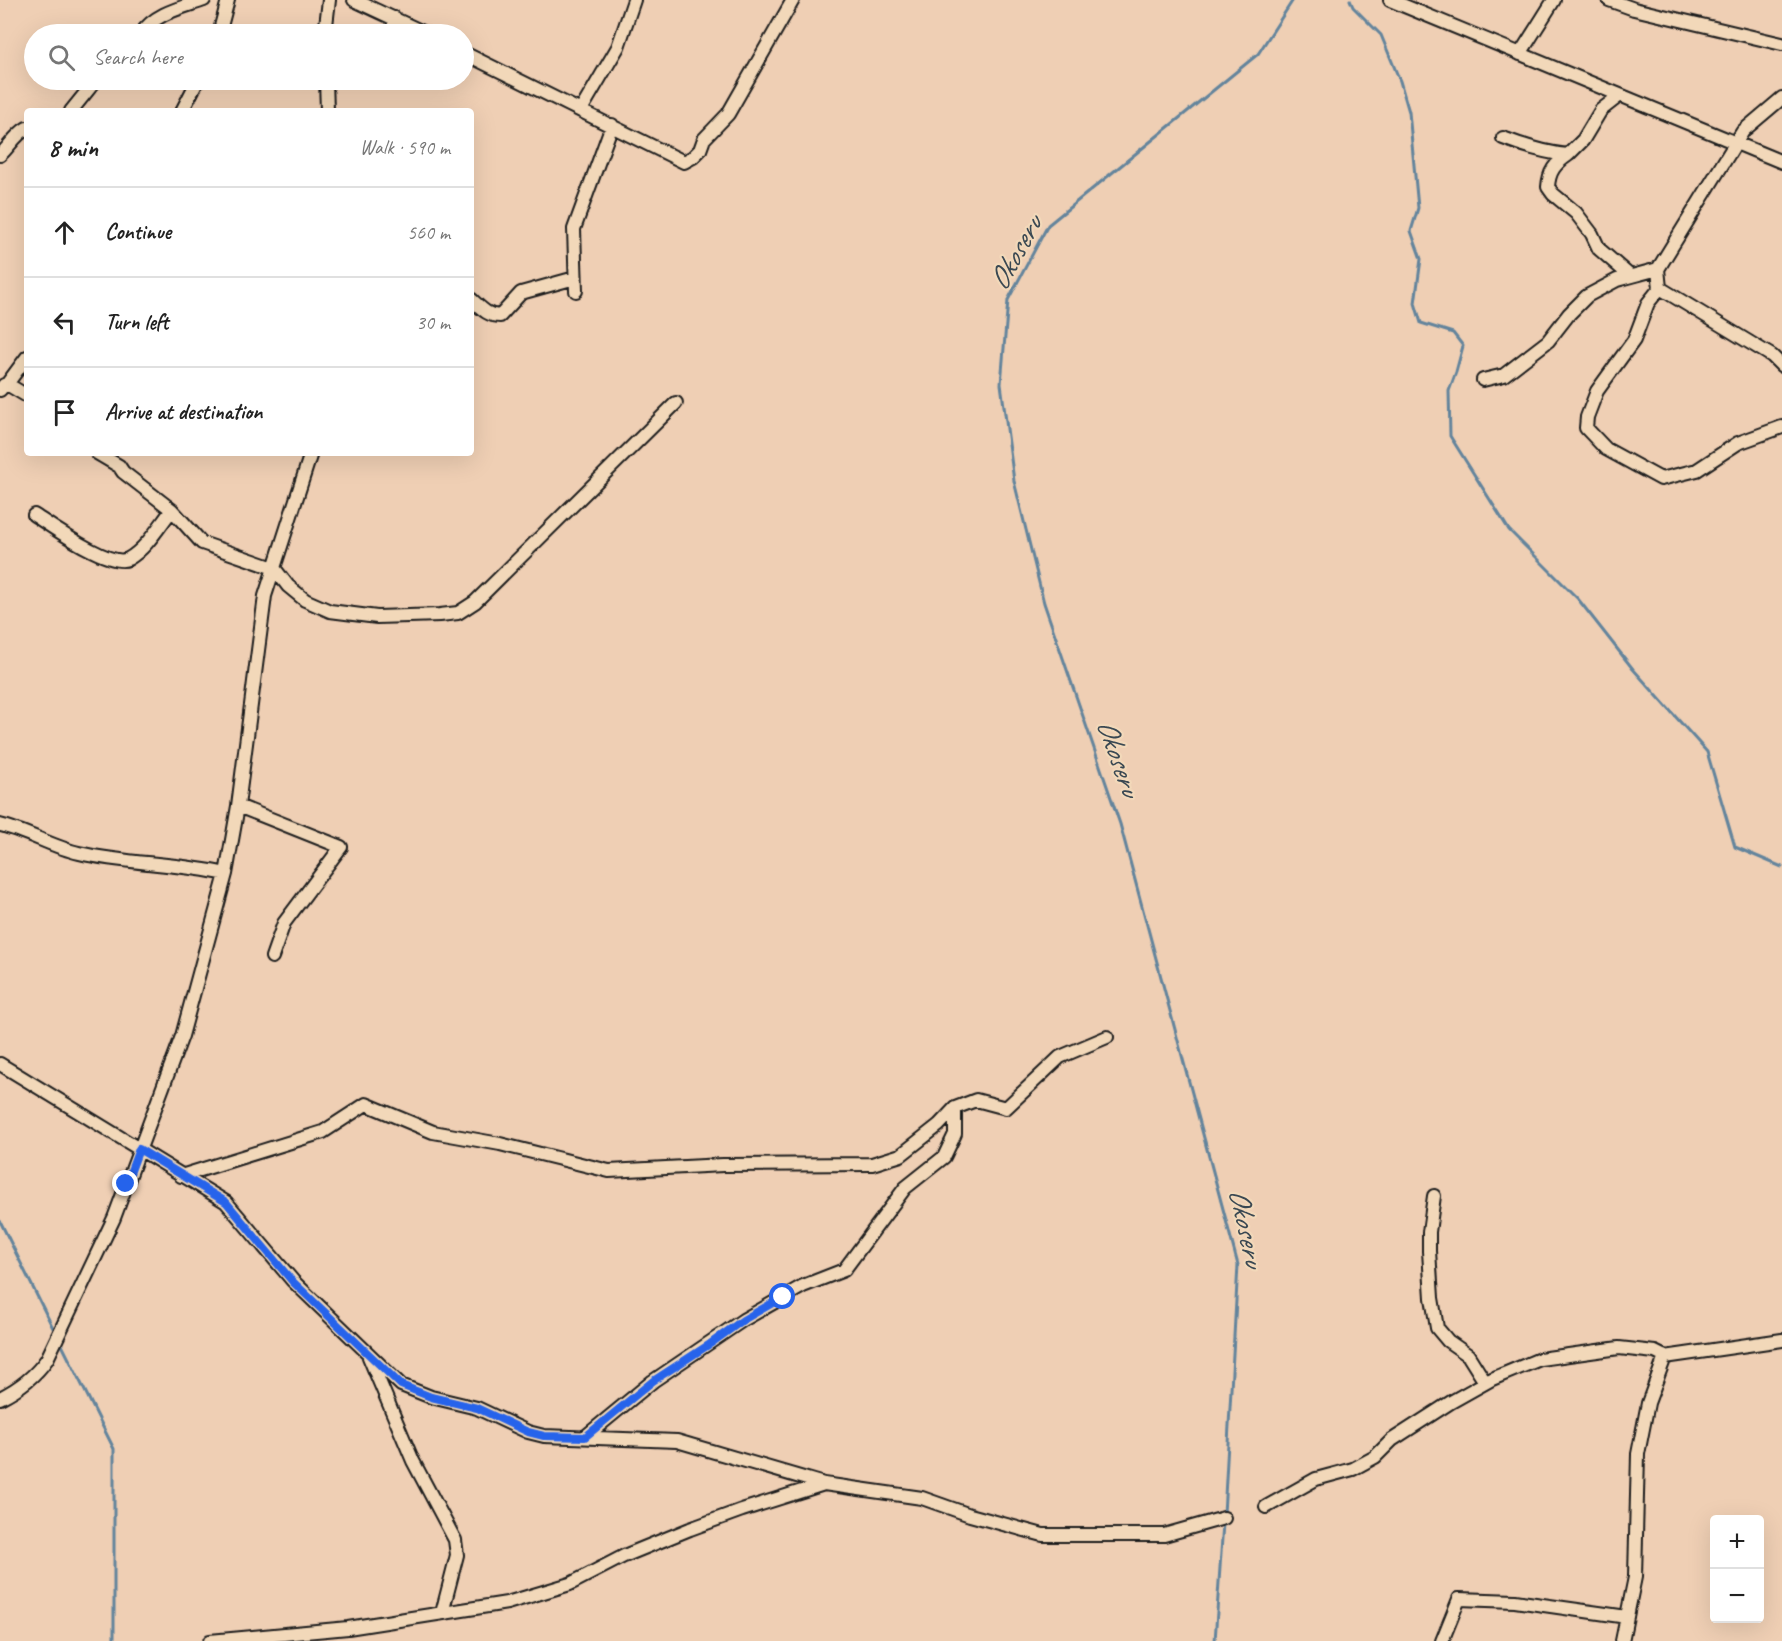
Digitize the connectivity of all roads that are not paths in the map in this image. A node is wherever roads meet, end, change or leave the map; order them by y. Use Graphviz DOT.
graph roads {
  1 [pos="204,0"];
  2 [pos="228,0"];
  3 [pos="329,0"];
  4 [pos="354,0"];
  5 [pos="634,0"];
  6 [pos="793,0"];
  7 [pos="1390,0"];
  8 [pos="1554,0"];
  9 [pos="1609,0"];
  10 [pos="395,18"];
  11 [pos="149,24"];
  12 [pos="222,24"];
  13 [pos="327,24"];
  14 [pos="394,24"];
  15 [pos="407,24"];
  16 [pos="1782,44"];
  17 [pos="1520,54"];
  18 [pos="474,58"];
  19 [pos="88,90"];
  20 [pos="193,90"];
  21 [pos="326,90"];
  22 [pos="1619,96"];
  23 [pos="1782,98"];
  24 [pos="73,108"];
  25 [pos="184,108"];
  26 [pos="327,108"];
  27 [pos="581,110"];
  28 [pos="612,126"];
  29 [pos="24,130"];
  30 [pos="1503,138"];
  31 [pos="1735,143"];
  32 [pos="1568,154"];
  33 [pos="0,155"];
  34 [pos="1782,162"];
  35 [pos="1658,269"];
  36 [pos="1630,276"];
  37 [pos="575,278"];
  38 [pos="1660,288"];
  39 [pos="576,291"];
  40 [pos="474,302"];
  41 [pos="24,361"];
  42 [pos="1782,366"];
  43 [pos="1483,380"];
  44 [pos="4,387"];
  45 [pos="24,395"];
  46 [pos="676,403"];
  47 [pos="1782,427"];
  48 [pos="102,456"];
  49 [pos="310,456"];
  50 [pos="172,510"];
  51 [pos="34,514"];
  52 [pos="274,568"];
  53 [pos="237,806"];
  54 [pos="0,825"];
  55 [pos="226,874"];
  56 [pos="272,957"];
  57 [pos="1107,1037"];
  58 [pos="0,1064"];
  59 [pos="955,1108"];
  60 [pos="139,1149"];
  61 [pos="181,1176"];
  62 [pos="1434,1196"];
  63 [pos="1782,1340"];
  64 [pos="367,1350"];
  65 [pos="1665,1357"];
  66 [pos="1485,1382"];
  67 [pos="0,1398"];
  68 [pos="585,1437"];
  69 [pos="824,1484"];
  70 [pos="1266,1507"];
  71 [pos="1224,1518"];
  72 [pos="442,1613"];
  73 [pos="1626,1617"];
  74 [pos="210,1641"];
  75 [pos="1442,1641"];
  76 [pos="1622,1641"];
  1 -- 11 [label="street"];
  2 -- 12 [label="street"];
  3 -- 13 [label="street"];
  4 -- 10 [label="street"];
  5 -- 27 [label="street"];
  6 -- 28 [label="street"];
  7 -- 17 [label="street"];
  8 -- 17 [label="street"];
  9 -- 16 [label="street"];
  10 -- 14 [label="street"];
  10 -- 15 [label="street"];
  17 -- 22 [label="street"];
  18 -- 27 [label="street"];
  19 -- 24 [label="street"];
  20 -- 25 [label="street"];
  21 -- 26 [label="street"];
  22 -- 31 [label="street"];
  22 -- 32 [label="street"];
  23 -- 31 [label="street"];
  27 -- 28 [label="street"];
  28 -- 37 [label="street"];
  29 -- 33 [label="street"];
  30 -- 32 [label="street"];
  31 -- 34 [label="street"];
  31 -- 35 [label="street"];
  32 -- 36 [label="street"];
  35 -- 36 [label="street"];
  35 -- 38 [label="street"];
  36 -- 43 [label="street"];
  37 -- 39 [label="street"];
  37 -- 40 [label="street"];
  38 -- 42 [label="street"];
  38 -- 47 [label="street"];
  41 -- 44 [label="street"];
  44 -- 45 [label="street"];
  46 -- 52 [label="street"];
  48 -- 50 [label="street"];
  49 -- 52 [label="street"];
  50 -- 51 [label="street"];
  50 -- 52 [label="street"];
  52 -- 53 [label="street"];
  53 -- 55 [label="street"];
  53 -- 56 [label="street"];
  54 -- 55 [label="street"];
  55 -- 60 [label="street"];
  57 -- 59 [label="street"];
  58 -- 60 [label="street"];
  59 -- 61 [label="street"];
  59 -- 68 [label="street"];
  60 -- 61 [label="street"];
  60 -- 67 [label="street"];
  61 -- 64 [label="street"];
  62 -- 66 [label="street"];
  63 -- 65 [label="street"];
  64 -- 68 [label="street"];
  64 -- 72 [label="street"];
  65 -- 66 [label="street"];
  65 -- 73 [label="street"];
  66 -- 70 [label="street"];
  68 -- 69 [label="street"];
  69 -- 71 [label="street"];
  69 -- 72 [label="street"];
  72 -- 74 [label="street"];
  73 -- 75 [label="street"];
  73 -- 76 [label="street"];
}
